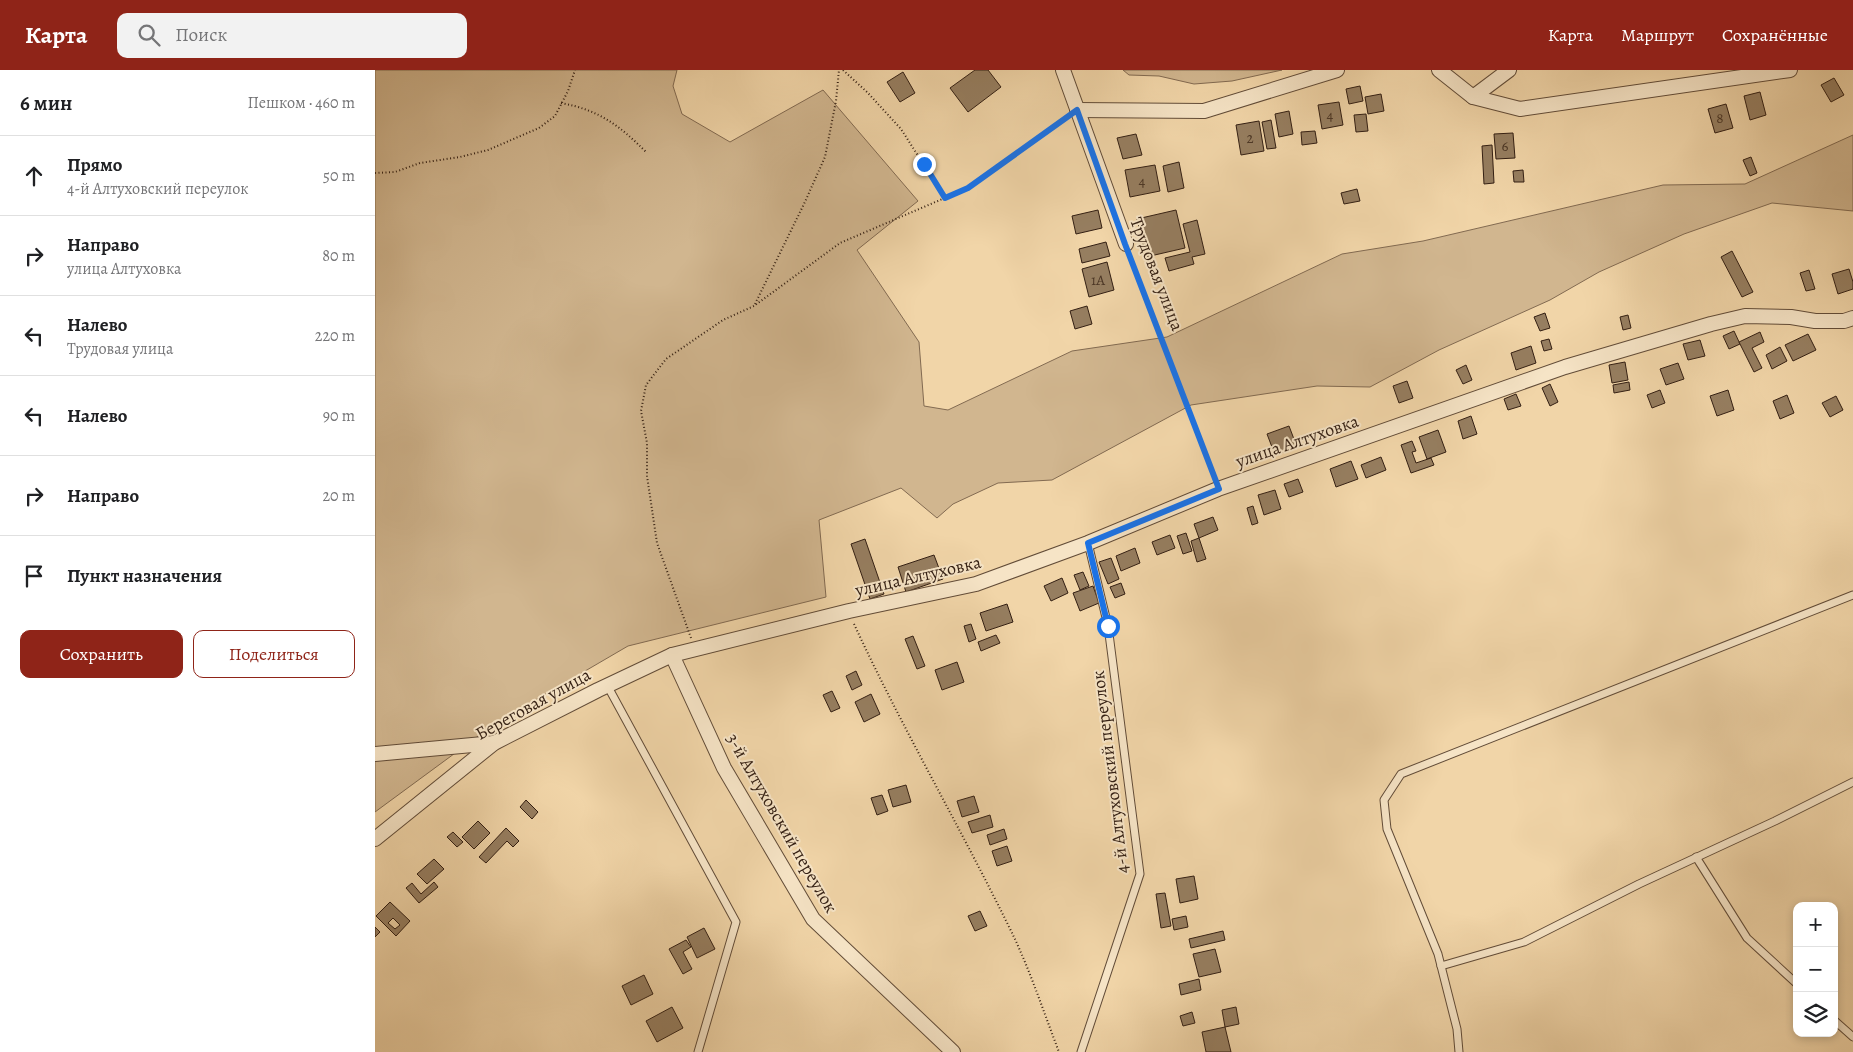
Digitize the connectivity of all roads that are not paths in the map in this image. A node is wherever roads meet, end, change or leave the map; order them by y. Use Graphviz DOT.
graph roads {
  1 [pos="1063,70"];
  2 [pos="1337,70"];
  3 [pos="1439,70"];
  4 [pos="1509,70"];
  5 [pos="1790,70"];
  6 [pos="1473,97"];
  7 [pos="1077,110"];
  8 [pos="1125,244"];
  9 [pos="1853,318"];
  10 [pos="1088,543"];
  11 [pos="1853,595"];
  12 [pos="672,655"];
  13 [pos="607,686"];
  14 [pos="495,743"];
  15 [pos="375,754"];
  16 [pos="1853,782"];
  17 [pos="375,839"];
  18 [pos="1697,857"];
  19 [pos="1441,966"];
  20 [pos="1793,980"];
  21 [pos="1838,1024"];
  22 [pos="1853,1037"];
  23 [pos="697,1052"];
  24 [pos="953,1052"];
  25 [pos="1081,1052"];
  26 [pos="1459,1052"];
  1 -- 7 [label="street, Трудовая улица"];
  2 -- 7 [label="street"];
  3 -- 6 [label="street"];
  4 -- 6 [label="street"];
  5 -- 6 [label="street"];
  7 -- 8 [label="street, Трудовая улица"];
  9 -- 10 [label="street, улица Алтуховка"];
  10 -- 12 [label="street, улица Алтуховка"];
  10 -- 25 [label="lane, 4-й Алтуховский переулок"];
  11 -- 19 [label="lane"];
  12 -- 13 [label="street, Береговая улица"];
  12 -- 24 [label="street, 3-й Алтуховский переулок"];
  13 -- 14 [label="street, Береговая улица"];
  13 -- 23 [label="lane"];
  14 -- 15 [label="street"];
  14 -- 17 [label="street, Береговая улица"];
  16 -- 18 [label="lane"];
  18 -- 19 [label="lane"];
  18 -- 20 [label="lane"];
  19 -- 26 [label="lane"];
  21 -- 22 [label="lane"];
}
